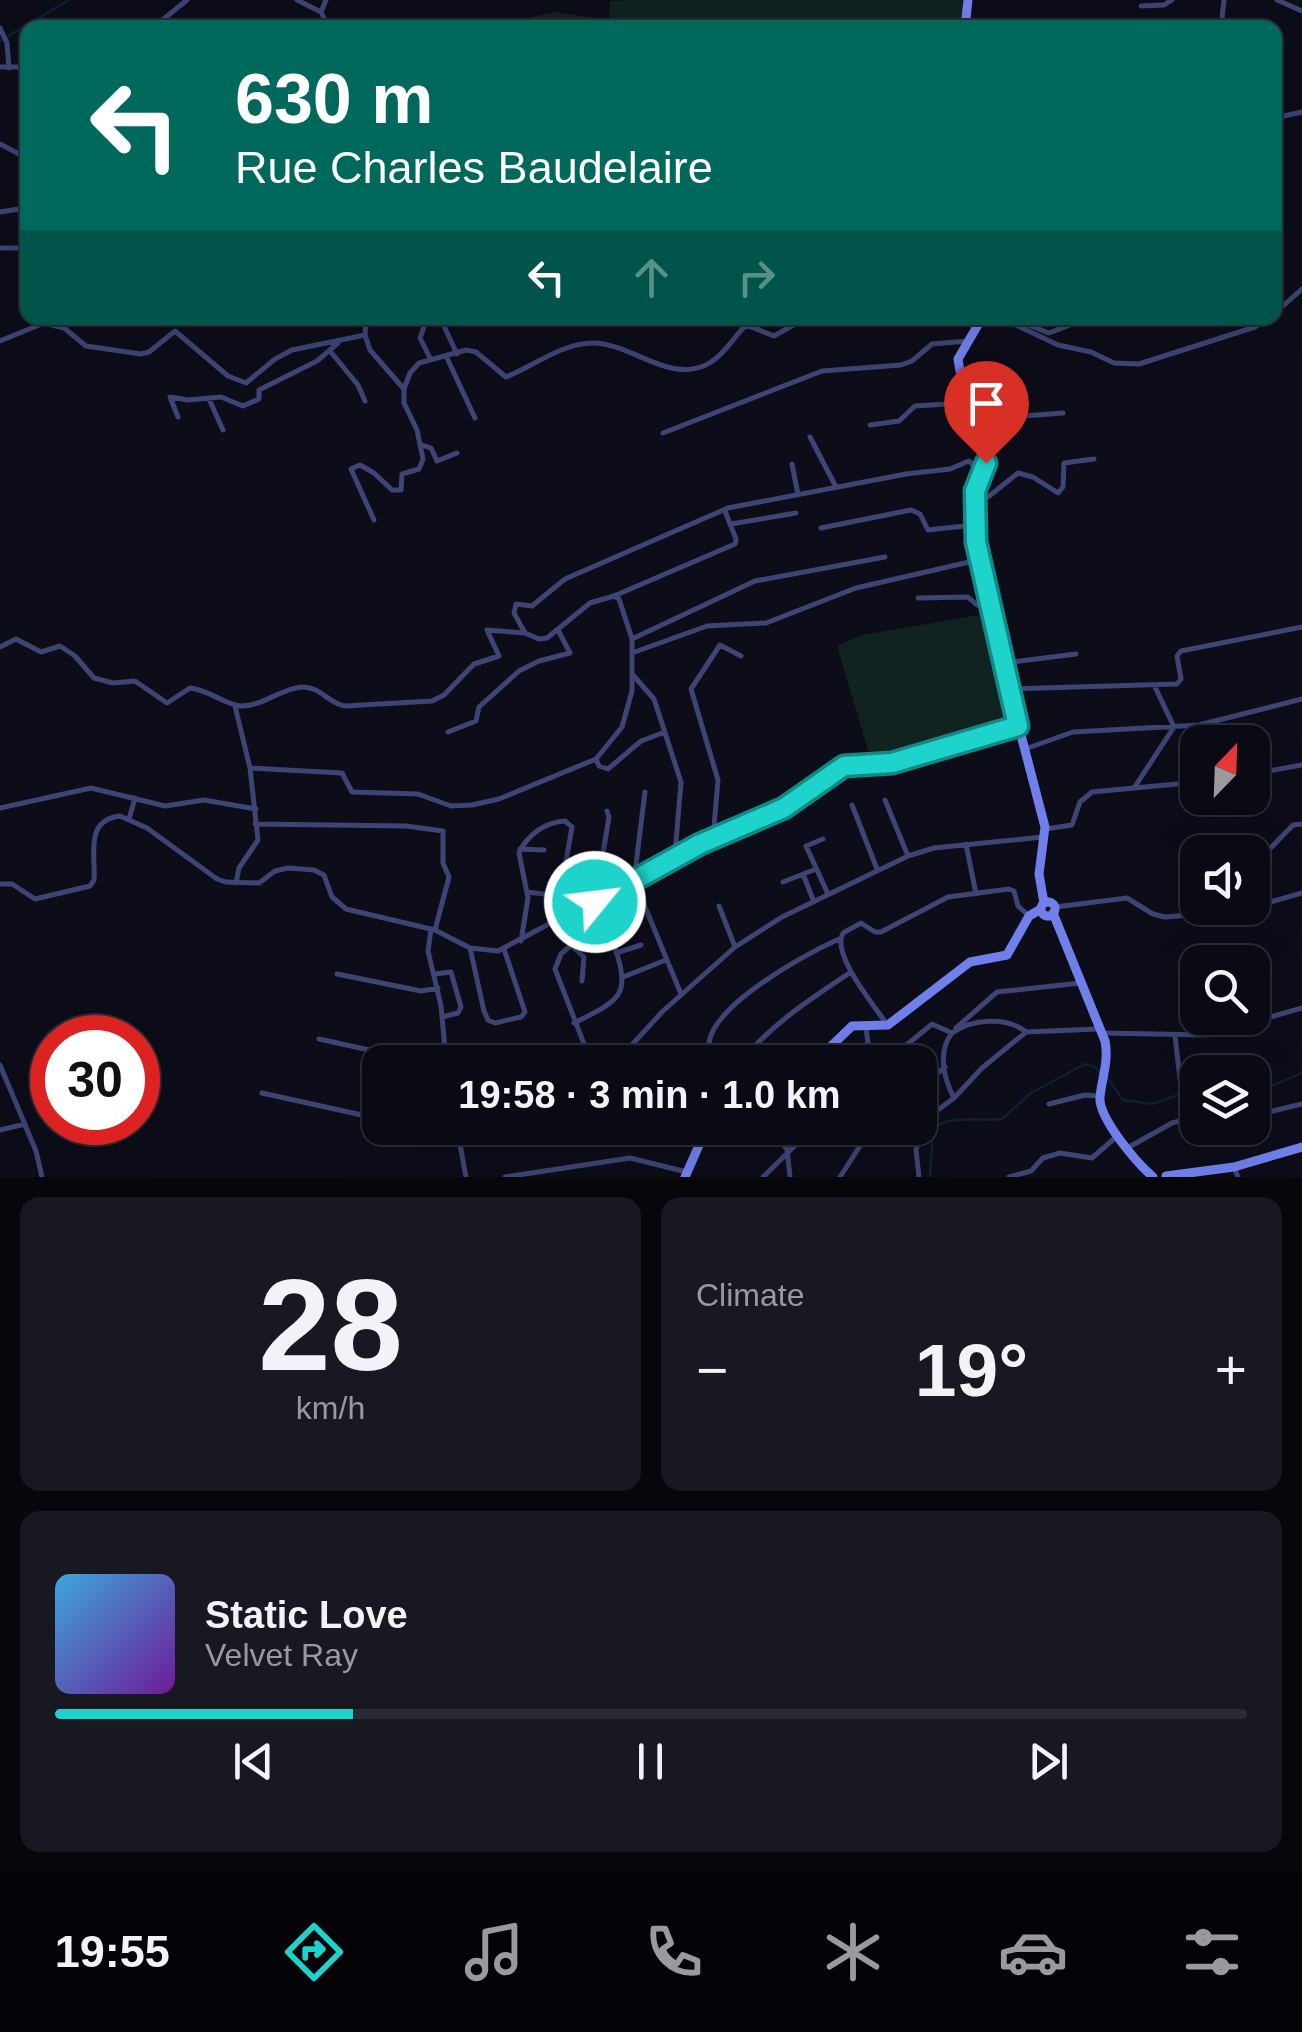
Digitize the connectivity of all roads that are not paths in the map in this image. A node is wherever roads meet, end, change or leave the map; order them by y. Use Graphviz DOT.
graph roads {
  1 [pos="186,0"];
  2 [pos="297,0"];
  3 [pos="326,0"];
  4 [pos="1172,0"];
  5 [pos="1277,0"];
  6 [pos="1141,6"];
  7 [pos="321,12"];
  8 [pos="1302,12"];
  9 [pos="162,20"];
  10 [pos="325,20"];
  11 [pos="0,28"];
  12 [pos="20,67"];
  13 [pos="0,68"];
  14 [pos="9,68"];
  15 [pos="1302,289"];
  16 [pos="1282,307"];
  17 [pos="41,325"];
  18 [pos="52,325"];
  19 [pos="366,325"];
  20 [pos="425,325"];
  21 [pos="443,325"];
  22 [pos="794,325"];
  23 [pos="978,325"];
  24 [pos="1019,325"];
  25 [pos="1027,325"];
  26 [pos="1070,325"];
  27 [pos="1258,325"];
  28 [pos="365,335"];
  29 [pos="0,340"];
  30 [pos="340,340"];
  31 [pos="968,341"];
  32 [pos="330,351"];
  33 [pos="456,354"];
  34 [pos="447,358"];
  35 [pos="431,360"];
  36 [pos="260,374"];
  37 [pos="267,385"];
  38 [pos="404,389"];
  39 [pos="980,394"];
  40 [pos="209,399"];
  41 [pos="365,401"];
  42 [pos="1063,413"];
  43 [pos="178,417"];
  44 [pos="475,418"];
  45 [pos="994,418"];
  46 [pos="870,425"];
  47 [pos="223,430"];
  48 [pos="663,433"];
  49 [pos="810,437"];
  50 [pos="419,443"];
  51 [pos="456,453"];
  52 [pos="1094,459"];
  53 [pos="792,464"];
  54 [pos="982,472"];
  55 [pos="836,487"];
  56 [pos="798,495"];
  57 [pos="724,510"];
  58 [pos="796,513"];
  59 [pos="374,520"];
  60 [pos="730,524"];
  61 [pos="975,524"];
  62 [pos="821,528"];
  63 [pos="884,557"];
  64 [pos="978,560"];
  65 [pos="614,596"];
  66 [pos="918,598"];
  67 [pos="990,605"];
  68 [pos="1302,626"];
  69 [pos="558,630"];
  70 [pos="525,632"];
  71 [pos="632,639"];
  72 [pos="0,647"];
  73 [pos="632,653"];
  74 [pos="1076,654"];
  75 [pos="741,656"];
  76 [pos="1003,663"];
  77 [pos="633,675"];
  78 [pos="1155,687"];
  79 [pos="1009,690"];
  80 [pos="1302,700"];
  81 [pos="236,706"];
  82 [pos="1018,726"];
  83 [pos="1174,727"];
  84 [pos="448,732"];
  85 [pos="665,732"];
  86 [pos="1024,750"];
  87 [pos="596,759"];
  88 [pos="1302,765"];
  89 [pos="250,768"];
  90 [pos="1270,771"];
  91 [pos="1180,784"];
  92 [pos="1133,788"];
  93 [pos="645,792"];
  94 [pos="135,798"];
  95 [pos="884,800"];
  96 [pos="852,805"];
  97 [pos="0,808"];
  98 [pos="256,809"];
  99 [pos="607,811"];
  100 [pos="129,819"];
  101 [pos="256,824"];
  102 [pos="1302,824"];
  103 [pos="1045,833"];
  104 [pos="713,838"];
  105 [pos="823,838"];
  106 [pos="966,844"];
  107 [pos="520,849"];
  108 [pos="1270,849"];
  109 [pos="544,850"];
  110 [pos="674,856"];
  111 [pos="908,856"];
  112 [pos="877,868"];
  113 [pos="816,869"];
  114 [pos="803,874"];
  115 [pos="634,880"];
  116 [pos="783,882"];
  117 [pos="236,883"];
  118 [pos="0,884"];
  119 [pos="527,892"];
  120 [pos="1302,893"];
  121 [pos="828,894"];
  122 [pos="976,894"];
  123 [pos="560,896"];
  124 [pos="595,902"];
  125 [pos="814,902"];
  126 [pos="1270,903"];
  127 [pos="587,906"];
  128 [pos="719,906"];
  129 [pos="1045,910"];
  130 [pos="577,911"];
  131 [pos="1180,916"];
  132 [pos="632,920"];
  133 [pos="592,927"];
  134 [pos="433,929"];
  135 [pos="610,935"];
  136 [pos="839,939"];
  137 [pos="521,941"];
  138 [pos="641,944"];
  139 [pos="571,945"];
  140 [pos="735,947"];
  141 [pos="470,948"];
  142 [pos="504,949"];
  143 [pos="616,953"];
  144 [pos="667,960"];
  145 [pos="852,972"];
  146 [pos="336,974"];
  147 [pos="434,974"];
  148 [pos="623,978"];
  149 [pos="582,982"];
  150 [pos="1081,983"];
  151 [pos="438,988"];
  152 [pos="682,996"];
  153 [pos="1302,1008"];
  154 [pos="442,1017"];
  155 [pos="574,1022"];
  156 [pos="888,1025"];
  157 [pos="867,1026"];
  158 [pos="1102,1031"];
  159 [pos="953,1032"];
  160 [pos="1026,1032"];
  161 [pos="1174,1036"];
  162 [pos="319,1039"];
  163 [pos="445,1045"];
  164 [pos="584,1045"];
  165 [pos="630,1045"];
  166 [pos="710,1045"];
  167 [pos="757,1045"];
  168 [pos="831,1045"];
  169 [pos="865,1045"];
  170 [pos="906,1045"];
  171 [pos="362,1049"];
  172 [pos="0,1065"];
  173 [pos="945,1067"];
  174 [pos="937,1074"];
  175 [pos="1180,1080"];
  176 [pos="262,1093"];
  177 [pos="1100,1096"];
  178 [pos="954,1098"];
  179 [pos="1049,1104"];
  180 [pos="1302,1104"];
  181 [pos="937,1110"];
  182 [pos="1270,1112"];
  183 [pos="362,1115"];
  184 [pos="1180,1121"];
  185 [pos="25,1124"];
  186 [pos="0,1130"];
  187 [pos="1118,1135"];
  188 [pos="460,1145"];
  189 [pos="699,1145"];
  190 [pos="780,1145"];
  191 [pos="797,1145"];
  192 [pos="859,1145"];
  193 [pos="917,1145"];
  194 [pos="1302,1147"];
  195 [pos="1128,1148"];
  196 [pos="788,1154"];
  197 [pos="1236,1172"];
  198 [pos="686,1175"];
  199 [pos="42,1177"];
  200 [pos="466,1177"];
  201 [pos="505,1177"];
  202 [pos="763,1177"];
  203 [pos="790,1177"];
  204 [pos="840,1177"];
  205 [pos="919,1177"];
  206 [pos="1010,1177"];
  207 [pos="1156,1177"];
  208 [pos="1166,1177"];
  1 -- 9 [label="street"];
  2 -- 7 [label="street"];
  3 -- 7 [label="street"];
  4 -- 6 [label="street"];
  5 -- 8 [label="street"];
  7 -- 10 [label="street"];
  11 -- 14 [label="street"];
  12 -- 14 [label="street"];
  13 -- 14 [label="street"];
  15 -- 16 [label="street"];
  17 -- 29 [label="street"];
  18 -- 36 [label="street"];
  19 -- 28 [label="street"];
  20 -- 35 [label="street"];
  21 -- 33 [label="street"];
  22 -- 33 [label="street"];
  23 -- 31 [label="main road"];
  24 -- 27 [label="street"];
  25 -- 26 [label="street"];
  28 -- 30 [label="street"];
  28 -- 38 [label="street"];
  30 -- 32 [label="street"];
  30 -- 36 [label="street"];
  31 -- 39 [label="main road"];
  31 -- 48 [label="street"];
  32 -- 37 [label="street"];
  32 -- 41 [label="street"];
  33 -- 34 [label="street"];
  34 -- 35 [label="street"];
  34 -- 44 [label="street"];
  35 -- 38 [label="street"];
  36 -- 37 [label="street"];
  37 -- 40 [label="street"];
  38 -- 50 [label="street"];
  39 -- 45 [label="main road"];
  39 -- 46 [label="street"];
  40 -- 43 [label="street"];
  40 -- 47 [label="street"];
  42 -- 45 [label="street"];
  45 -- 54 [label="main road"];
  49 -- 55 [label="street"];
  50 -- 51 [label="street"];
  50 -- 59 [label="street"];
  52 -- 54 [label="street"];
  53 -- 56 [label="street"];
  54 -- 55 [label="street"];
  54 -- 61 [label="main road"];
  55 -- 56 [label="street"];
  56 -- 57 [label="street"];
  57 -- 60 [label="street"];
  57 -- 70 [label="street"];
  58 -- 60 [label="street"];
  60 -- 65 [label="street"];
  61 -- 62 [label="street"];
  61 -- 64 [label="main road"];
  63 -- 71 [label="street"];
  64 -- 67 [label="main road"];
  64 -- 73 [label="street"];
  65 -- 69 [label="street"];
  65 -- 71 [label="street"];
  66 -- 67 [label="street"];
  67 -- 76 [label="main road"];
  68 -- 78 [label="street"];
  69 -- 70 [label="street"];
  69 -- 84 [label="street"];
  70 -- 81 [label="street"];
  71 -- 73 [label="street"];
  72 -- 81 [label="street"];
  73 -- 77 [label="street"];
  74 -- 76 [label="street"];
  75 -- 104 [label="street"];
  76 -- 79 [label="main road"];
  77 -- 85 [label="street"];
  77 -- 87 [label="street"];
  78 -- 79 [label="street"];
  78 -- 83 [label="street"];
  79 -- 82 [label="main road"];
  80 -- 83 [label="street"];
  81 -- 89 [label="street"];
  82 -- 86 [label="main road"];
  82 -- 104 [label="street"];
  83 -- 86 [label="street"];
  83 -- 92 [label="street"];
  85 -- 87 [label="street"];
  85 -- 110 [label="street"];
  86 -- 103 [label="main road"];
  87 -- 89 [label="street"];
  88 -- 90 [label="street"];
  89 -- 98 [label="street"];
  91 -- 92 [label="street"];
  92 -- 103 [label="street"];
  93 -- 115 [label="street"];
  94 -- 97 [label="street"];
  94 -- 98 [label="street"];
  94 -- 100 [label="street"];
  95 -- 111 [label="street"];
  96 -- 112 [label="street"];
  98 -- 101 [label="street"];
  99 -- 124 [label="street"];
  100 -- 117 [label="street"];
  100 -- 118 [label="street"];
  101 -- 117 [label="street"];
  101 -- 134 [label="street"];
  102 -- 108 [label="street"];
  103 -- 106 [label="street"];
  103 -- 129 [label="main road"];
  104 -- 110 [label="street"];
  105 -- 113 [label="street"];
  106 -- 111 [label="street"];
  106 -- 122 [label="street"];
  107 -- 109 [label="street"];
  107 -- 119 [label="street"];
  107 -- 123 [label="street"];
  110 -- 115 [label="street"];
  111 -- 112 [label="street"];
  112 -- 121 [label="street"];
  113 -- 114 [label="street"];
  113 -- 121 [label="street"];
  114 -- 116 [label="street"];
  114 -- 125 [label="street"];
  115 -- 124 [label="street"];
  115 -- 144 [label="street"];
  117 -- 134 [label="street"];
  119 -- 123 [label="street"];
  119 -- 137 [label="street"];
  120 -- 126 [label="street"];
  121 -- 125 [label="street"];
  122 -- 129 [label="street"];
  122 -- 136 [label="street"];
  123 -- 130 [label="street"];
  124 -- 127 [label="street"];
  125 -- 140 [label="street"];
  127 -- 130 [label="street"];
  127 -- 133 [label="street"];
  128 -- 140 [label="street"];
  129 -- 131 [label="street"];
  129 -- 150 [label="main road"];
  129 -- 156 [label="main road"];
  130 -- 137 [label="street"];
  132 -- 135 [label="street"];
  133 -- 135 [label="street"];
  133 -- 139 [label="street"];
  134 -- 141 [label="street"];
  134 -- 147 [label="street"];
  135 -- 143 [label="street"];
  136 -- 145 [label="street"];
  136 -- 166 [label="street"];
  137 -- 142 [label="street"];
  138 -- 143 [label="street"];
  139 -- 149 [label="street"];
  139 -- 155 [label="street"];
  140 -- 152 [label="street"];
  141 -- 142 [label="street"];
  141 -- 142 [label="street"];
  143 -- 148 [label="street"];
  144 -- 148 [label="street"];
  144 -- 152 [label="street"];
  145 -- 156 [label="street"];
  145 -- 167 [label="street"];
  146 -- 151 [label="street"];
  147 -- 151 [label="street"];
  147 -- 154 [label="street"];
  148 -- 155 [label="street"];
  150 -- 158 [label="main road"];
  150 -- 159 [label="street"];
  151 -- 154 [label="street"];
  152 -- 165 [label="street"];
  153 -- 161 [label="street"];
  154 -- 163 [label="street"];
  155 -- 164 [label="street"];
  156 -- 157 [label="main road"];
  157 -- 168 [label="main road"];
  157 -- 169 [label="street"];
  158 -- 160 [label="street"];
  158 -- 161 [label="street"];
  158 -- 177 [label="main road"];
  159 -- 160 [label="street"];
  159 -- 170 [label="street"];
  159 -- 173 [label="street"];
  160 -- 178 [label="street"];
  161 -- 175 [label="street"];
  162 -- 171 [label="street"];
  172 -- 185 [label="street"];
  173 -- 174 [label="street"];
  173 -- 178 [label="street"];
  176 -- 183 [label="street"];
  177 -- 179 [label="street"];
  177 -- 187 [label="main road"];
  178 -- 181 [label="street"];
  180 -- 182 [label="street"];
  184 -- 195 [label="street"];
  185 -- 186 [label="street"];
  185 -- 199 [label="street"];
  187 -- 195 [label="main road"];
  187 -- 206 [label="street"];
  188 -- 200 [label="street"];
  189 -- 198 [label="main road"];
  190 -- 196 [label="street"];
  191 -- 196 [label="street"];
  192 -- 204 [label="street"];
  193 -- 205 [label="street"];
  194 -- 197 [label="main road"];
  195 -- 207 [label="main road"];
  196 -- 202 [label="street"];
  196 -- 203 [label="street"];
  197 -- 208 [label="main road"];
  198 -- 201 [label="street"];
  207 -- 208 [label="main road"];
}
